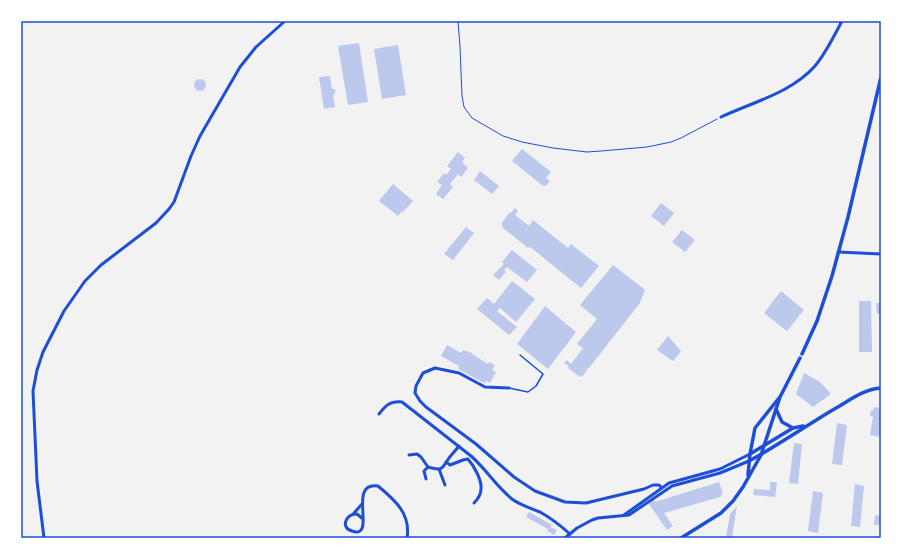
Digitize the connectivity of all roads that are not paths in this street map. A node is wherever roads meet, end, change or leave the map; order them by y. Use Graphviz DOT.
graph roads {
  1 [pos="285,21"];
  2 [pos="842,21"];
  3 [pos="881,76"];
  4 [pos="721,117"];
  5 [pos="838,252"];
  6 [pos="881,254"];
  7 [pos="520,355"];
  8 [pos="509,388"];
  9 [pos="881,388"];
  10 [pos="780,397"];
  11 [pos="776,408"];
  12 [pos="379,414"];
  13 [pos="806,426"];
  14 [pos="793,428"];
  15 [pos="459,446"];
  16 [pos="764,446"];
  17 [pos="750,454"];
  18 [pos="409,455"];
  19 [pos="761,455"];
  20 [pos="446,462"];
  21 [pos="749,462"];
  22 [pos="428,467"];
  23 [pos="439,469"];
  24 [pos="748,476"];
  25 [pos="426,479"];
  26 [pos="445,484"];
  27 [pos="661,488"];
  28 [pos="644,489"];
  29 [pos="654,492"];
  30 [pos="660,494"];
  31 [pos="474,503"];
  32 [pos="362,504"];
  33 [pos="354,514"];
  34 [pos="622,516"];
  35 [pos="363,519"];
  36 [pos="570,534"];
  37 [pos="44,538"];
  38 [pos="407,538"];
  39 [pos="565,538"];
  40 [pos="681,538"];
  1 -- 37 [label="street"];
  2 -- 4 [label="street"];
  3 -- 5 [label="street"];
  5 -- 6 [label="street"];
  5 -- 10 [label="street"];
  7 -- 8 [label="lane"];
  8 -- 28 [label="street"];
  9 -- 13 [label="street"];
  10 -- 11 [label="street"];
  10 -- 17 [label="street"];
  11 -- 14 [label="street"];
  11 -- 16 [label="street"];
  12 -- 15 [label="street"];
  13 -- 14 [label="street"];
  13 -- 19 [label="street"];
  14 -- 16 [label="street"];
  15 -- 20 [label="street"];
  15 -- 36 [label="street"];
  16 -- 17 [label="street"];
  16 -- 19 [label="street"];
  17 -- 21 [label="street"];
  17 -- 27 [label="street"];
  18 -- 22 [label="street"];
  19 -- 21 [label="street"];
  19 -- 24 [label="street"];
  20 -- 23 [label="street"];
  20 -- 31 [label="street"];
  21 -- 24 [label="street"];
  21 -- 30 [label="street"];
  22 -- 23 [label="street"];
  22 -- 25 [label="street"];
  23 -- 26 [label="street"];
  24 -- 40 [label="street"];
  27 -- 28 [label="street"];
  27 -- 29 [label="street"];
  27 -- 30 [label="street"];
  28 -- 29 [label="street"];
  29 -- 30 [label="street"];
  29 -- 34 [label="street"];
  30 -- 34 [label="street"];
  32 -- 33 [label="street"];
  32 -- 35 [label="street"];
  32 -- 38 [label="street"];
  33 -- 35 [label="street"];
  33 -- 35 [label="street"];
  34 -- 36 [label="street"];
  36 -- 39 [label="street"];
}
